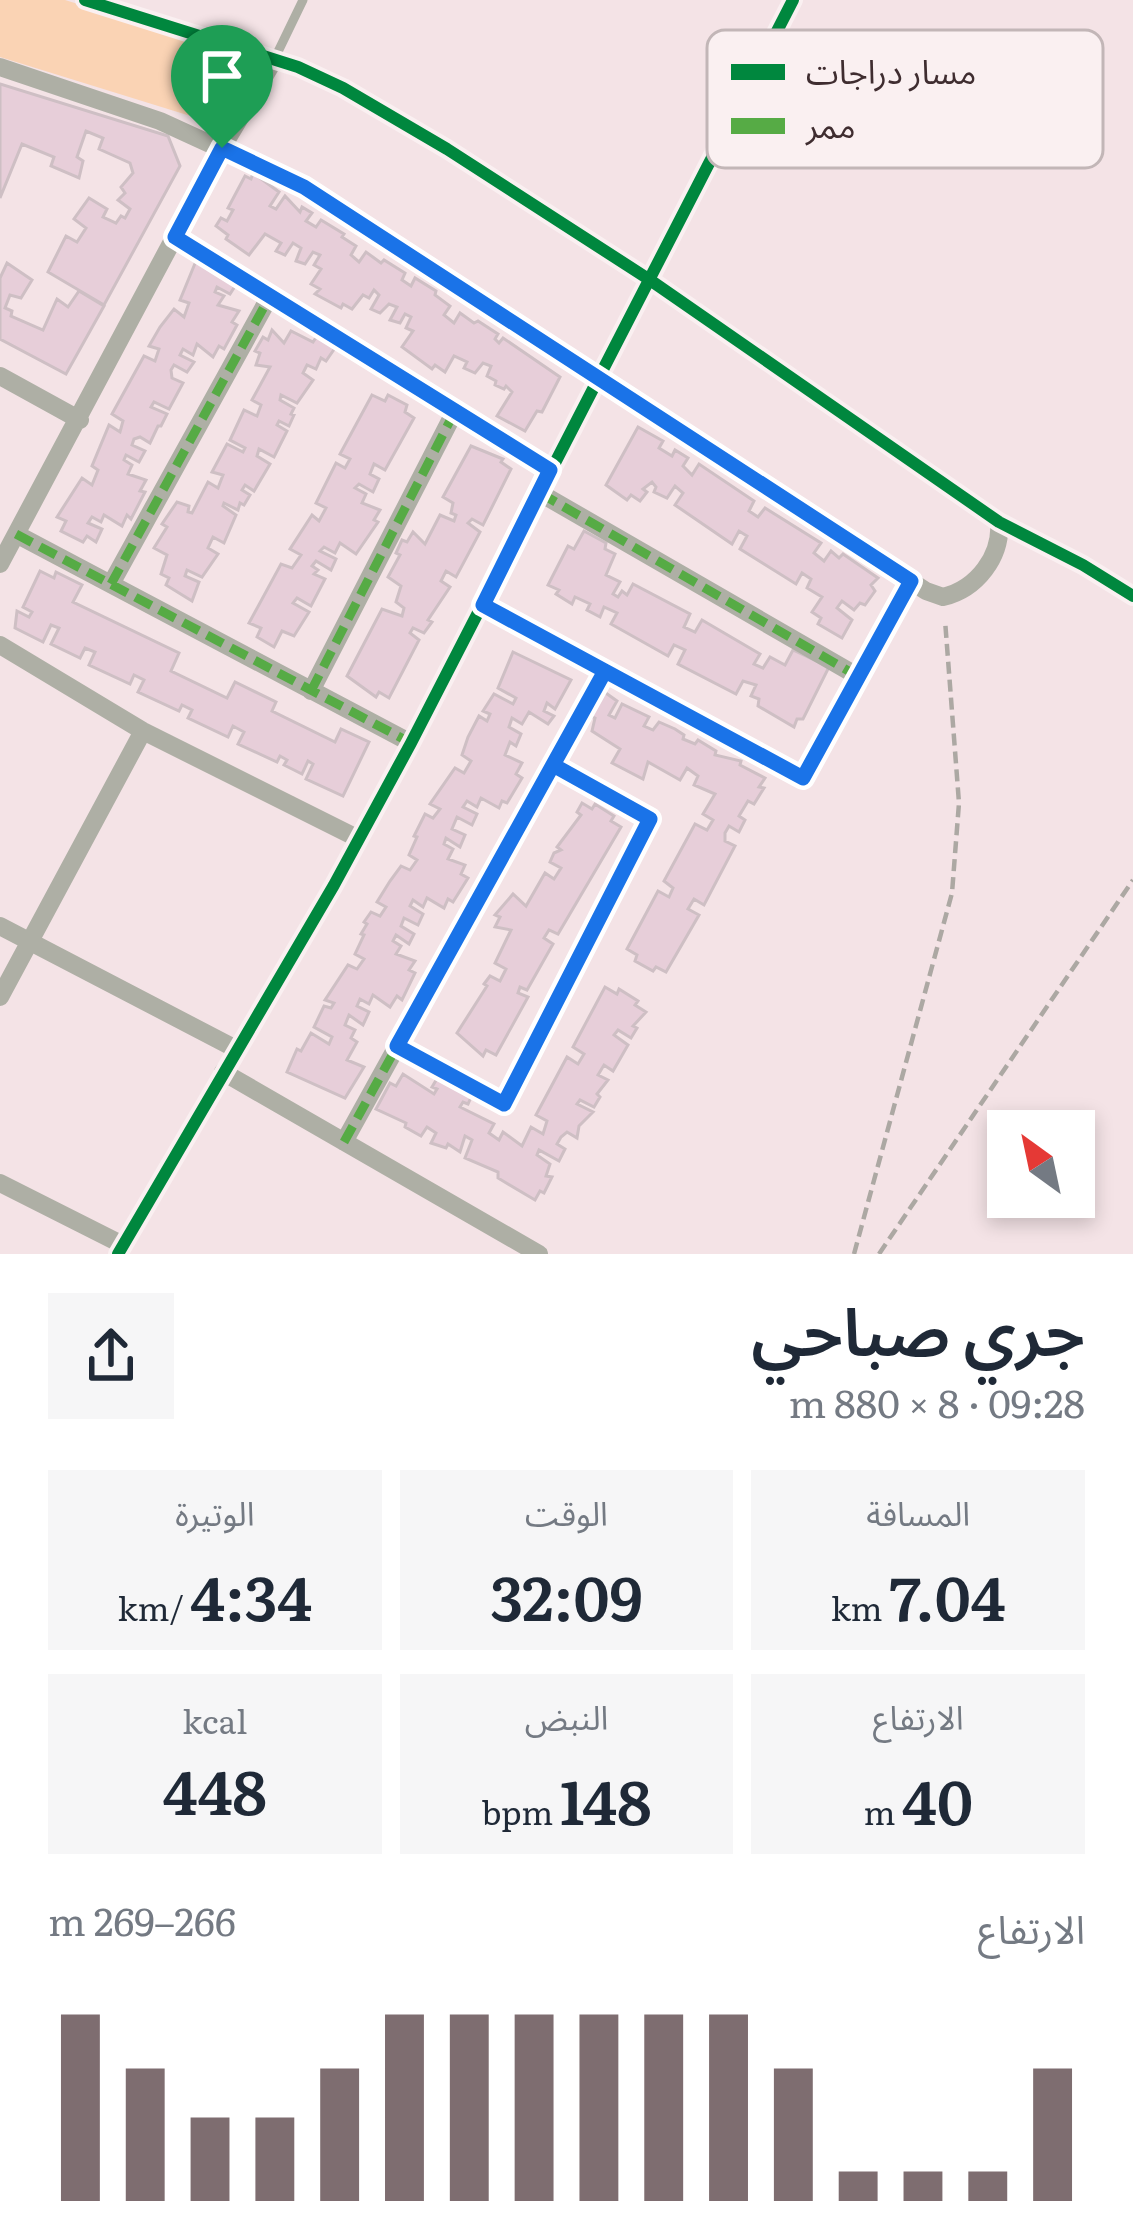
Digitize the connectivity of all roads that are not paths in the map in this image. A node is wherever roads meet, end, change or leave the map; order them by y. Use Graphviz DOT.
graph roads {
  1 [pos="85,0"];
  2 [pos="303,0"];
  3 [pos="794,0"];
  4 [pos="779,30"];
  5 [pos="274,60"];
  6 [pos="0,67"];
  7 [pos="222,148"];
  8 [pos="708,168"];
  9 [pos="175,237"];
  10 [pos="650,280"];
  11 [pos="270,296"];
  12 [pos="0,376"];
  13 [pos="598,376"];
  14 [pos="454,411"];
  15 [pos="80,420"];
  16 [pos="550,470"];
  17 [pos="540,493"];
  18 [pos="999,522"];
  19 [pos="16,534"];
  20 [pos="0,564"];
  21 [pos="911,581"];
  22 [pos="111,584"];
  23 [pos="1133,596"];
  24 [pos="483,605"];
  25 [pos="0,645"];
  26 [pos="605,671"];
  27 [pos="859,677"];
  28 [pos="311,691"];
  29 [pos="143,731"];
  30 [pos="411,743"];
  31 [pos="553,765"];
  32 [pos="358,839"];
  33 [pos="0,926"];
  34 [pos="30,943"];
  35 [pos="0,997"];
  36 [pos="397,1046"];
  37 [pos="236,1049"];
  38 [pos="223,1072"];
  39 [pos="344,1142"];
  40 [pos="0,1183"];
  41 [pos="120,1249"];
  42 [pos="539,1254"];
  1 -- 5 [label="street"];
  2 -- 5 [label="lane"];
  3 -- 4 [label="street"];
  5 -- 7 [label="street"];
  5 -- 10 [label="street"];
  6 -- 7 [label="street"];
  7 -- 9 [label="street"];
  7 -- 13 [label="street"];
  8 -- 10 [label="street"];
  9 -- 11 [label="street"];
  9 -- 15 [label="street"];
  10 -- 13 [label="street"];
  10 -- 18 [label="street"];
  11 -- 14 [label="street"];
  11 -- 22 [label="street"];
  12 -- 15 [label="street"];
  13 -- 16 [label="street"];
  13 -- 21 [label="street"];
  14 -- 16 [label="street"];
  14 -- 28 [label="street"];
  15 -- 19 [label="street"];
  16 -- 17 [label="street"];
  17 -- 24 [label="street"];
  17 -- 27 [label="street"];
  18 -- 21 [label="street"];
  18 -- 23 [label="street"];
  19 -- 20 [label="street"];
  19 -- 22 [label="street"];
  21 -- 27 [label="street"];
  22 -- 28 [label="street"];
  24 -- 26 [label="street"];
  24 -- 30 [label="street"];
  25 -- 29 [label="street"];
  26 -- 27 [label="street"];
  26 -- 31 [label="street"];
  28 -- 30 [label="street"];
  29 -- 32 [label="street"];
  29 -- 34 [label="street"];
  30 -- 32 [label="street"];
  31 -- 36 [label="street"];
  31 -- 36 [label="street"];
  32 -- 37 [label="street"];
  33 -- 34 [label="street"];
  34 -- 35 [label="street"];
  34 -- 37 [label="street"];
  36 -- 39 [label="street"];
  37 -- 38 [label="street"];
  38 -- 39 [label="street"];
  38 -- 41 [label="street"];
  39 -- 42 [label="street"];
  40 -- 41 [label="street"];
}
